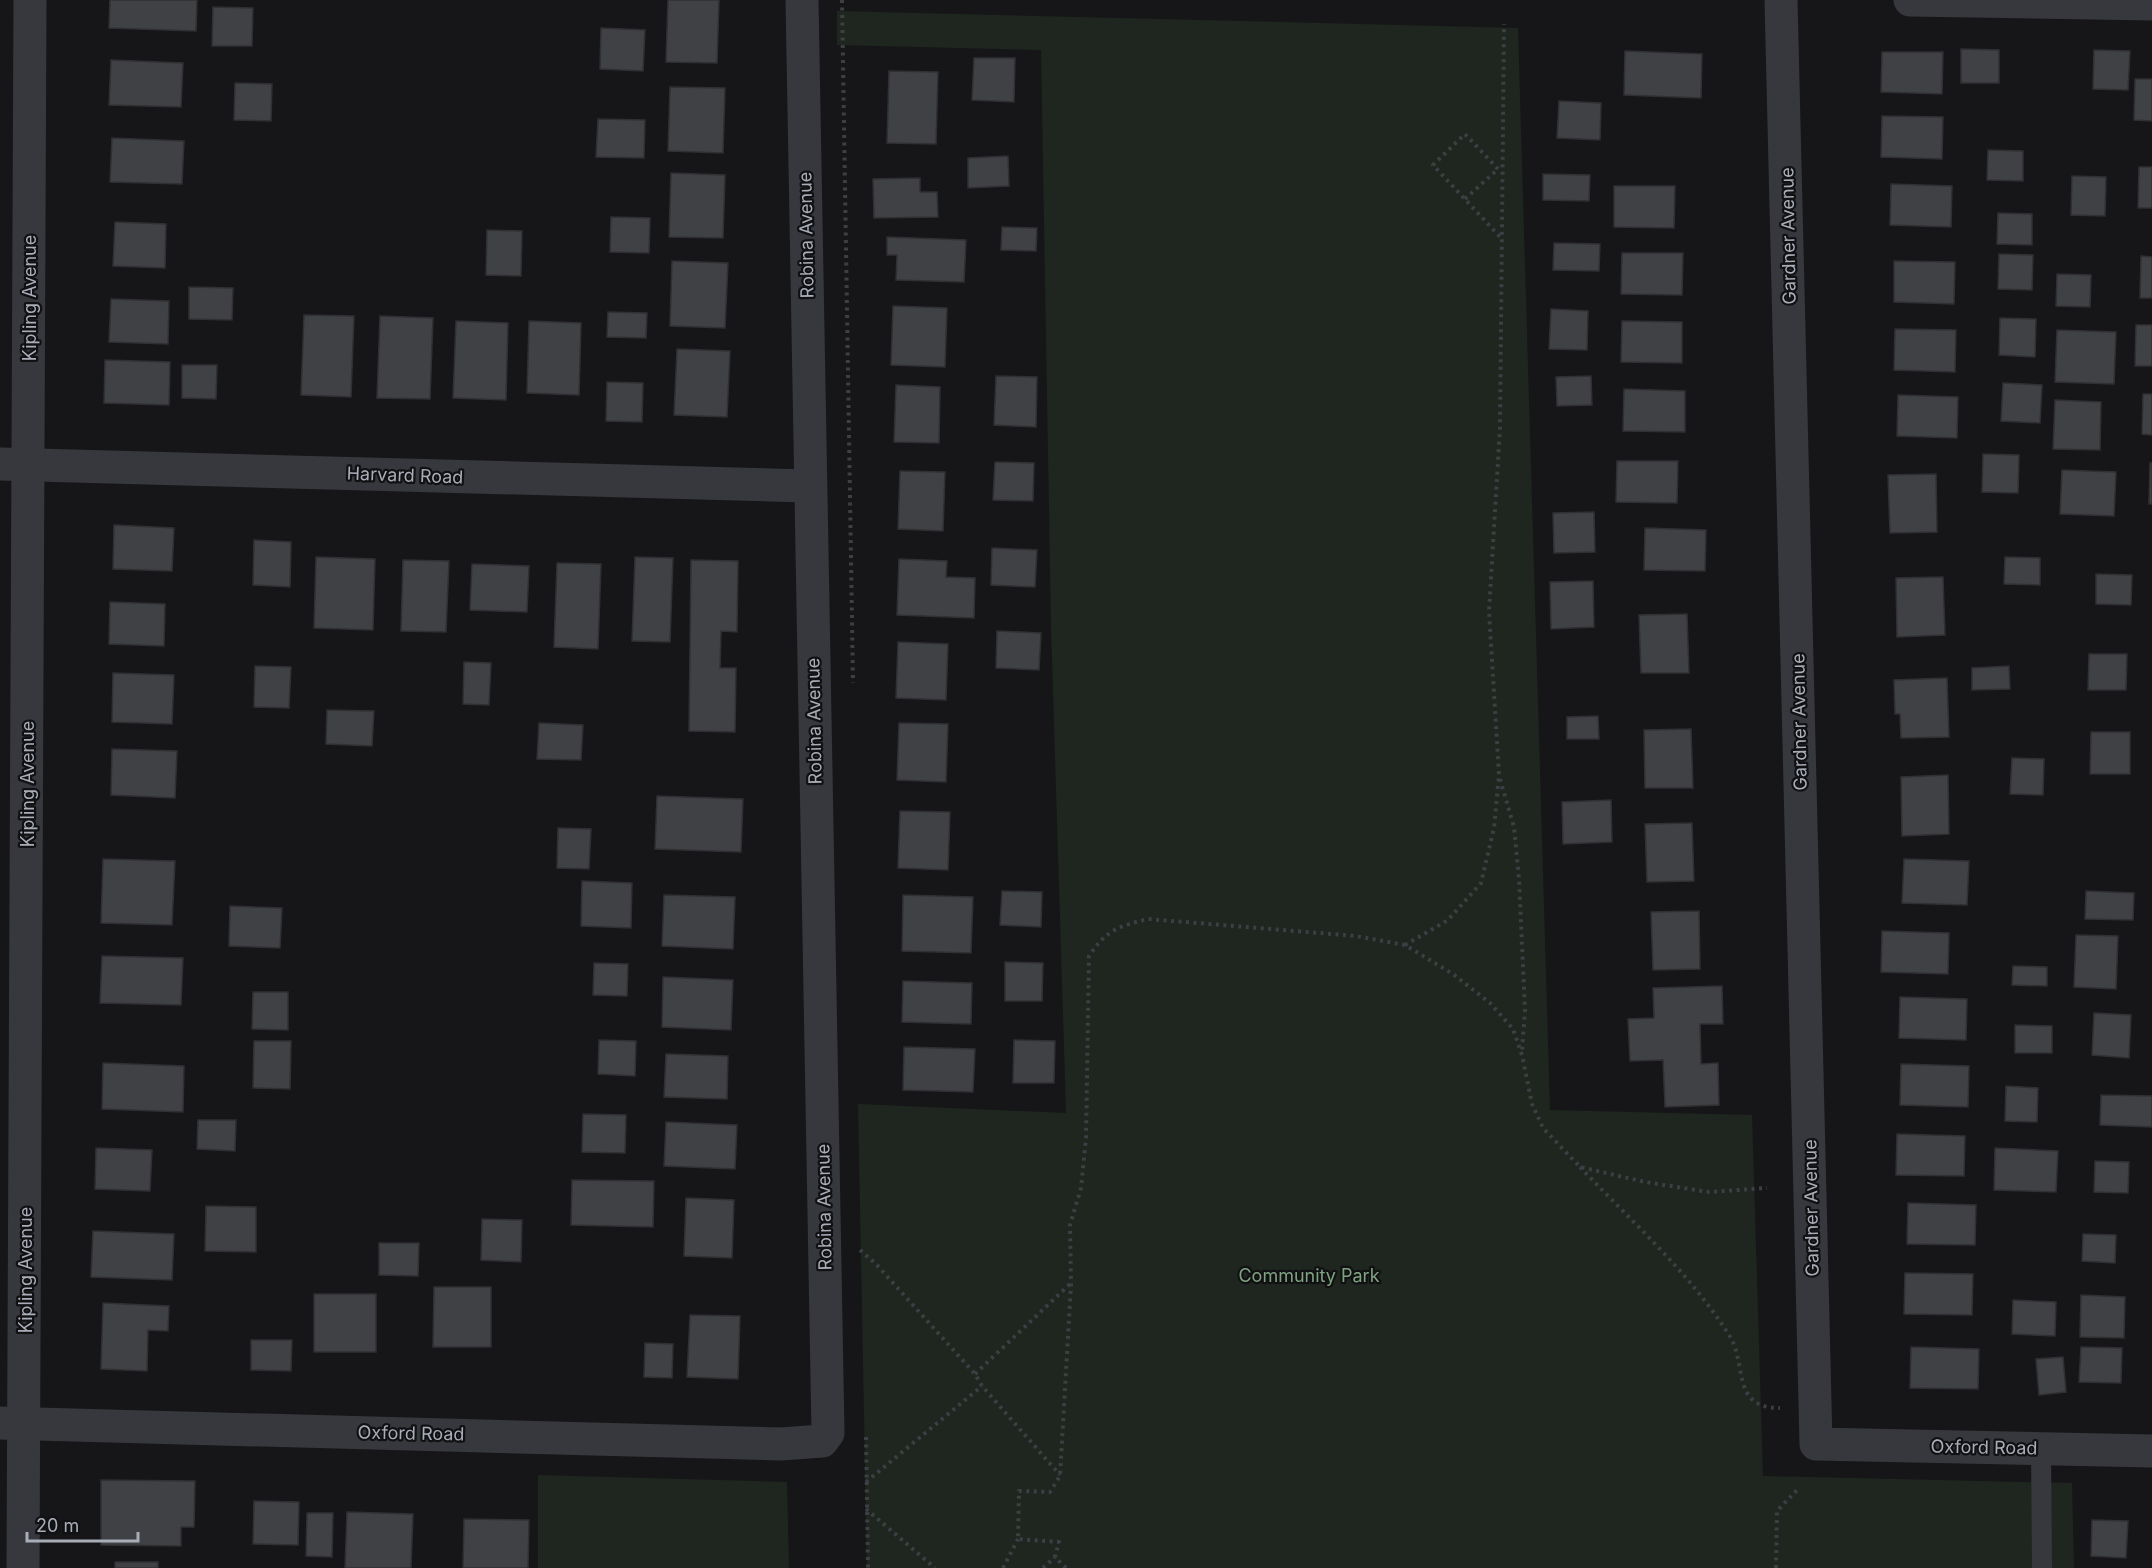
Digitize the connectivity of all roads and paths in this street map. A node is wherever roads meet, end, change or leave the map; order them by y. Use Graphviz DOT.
graph roads {
  1 [pos="30,0"];
  2 [pos="802,0"];
  3 [pos="1781,0"];
  4 [pos="1910,0"];
  5 [pos="2152,4"];
  6 [pos="1504,24"];
  7 [pos="1502,166"];
  8 [pos="1498,169"];
  9 [pos="1465,199"];
  10 [pos="1502,239"];
  11 [pos="14,465"];
  12 [pos="810,486"];
  13 [pos="1499,775"];
  14 [pos="1405,945"];
  15 [pos="1522,1055"];
  16 [pos="1580,1167"];
  17 [pos="1767,1188"];
  18 [pos="858,1249"];
  19 [pos="1071,1284"];
  20 [pos="975,1374"];
  21 [pos="982,1386"];
  22 [pos="1782,1408"];
  23 [pos="12,1424"];
  24 [pos="822,1441"];
  25 [pos="1816,1444"];
  26 [pos="2041,1448"];
  27 [pos="2152,1451"];
  28 [pos="1060,1476"];
  29 [pos="866,1482"];
  30 [pos="1798,1489"];
  31 [pos="866,1509"];
  32 [pos="1018,1539"];
  33 [pos="1055,1557"];
  34 [pos="23,1568"];
  35 [pos="935,1568"];
  36 [pos="1003,1568"];
  37 [pos="1043,1568"];
  38 [pos="1066,1568"];
  39 [pos="1776,1568"];
  40 [pos="2042,1568"];
  1 -- 11 [label="street, Kipling Avenue"];
  2 -- 12 [label="street, Robina Avenue"];
  3 -- 25 [label="street, Gardner Avenue"];
  4 -- 5 [label="street"];
  6 -- 7 [label="path"];
  7 -- 8 [label="path"];
  7 -- 10 [label="path"];
  8 -- 9 [label="path"];
  8 -- 9 [label="path"];
  9 -- 10 [label="path"];
  10 -- 13 [label="path"];
  11 -- 12 [label="street, Harvard Road"];
  11 -- 23 [label="street, Kipling Avenue"];
  12 -- 24 [label="street, Robina Avenue"];
  13 -- 14 [label="path"];
  13 -- 15 [label="path"];
  14 -- 15 [label="path"];
  14 -- 19 [label="path"];
  15 -- 16 [label="path"];
  16 -- 17 [label="path"];
  16 -- 22 [label="path"];
  18 -- 20 [label="path"];
  19 -- 20 [label="path"];
  19 -- 28 [label="path"];
  20 -- 21 [label="path"];
  21 -- 28 [label="path"];
  21 -- 29 [label="path"];
  23 -- 24 [label="street, Oxford Road"];
  23 -- 34 [label="street, Kipling Avenue"];
  25 -- 26 [label="street, Oxford Road"];
  26 -- 27 [label="street, Oxford Road"];
  26 -- 40 [label="lane"];
  28 -- 32 [label="path"];
  30 -- 39 [label="path"];
  31 -- 35 [label="path"];
  32 -- 33 [label="path"];
  32 -- 36 [label="path"];
  33 -- 37 [label="path"];
  33 -- 38 [label="path"];
}
